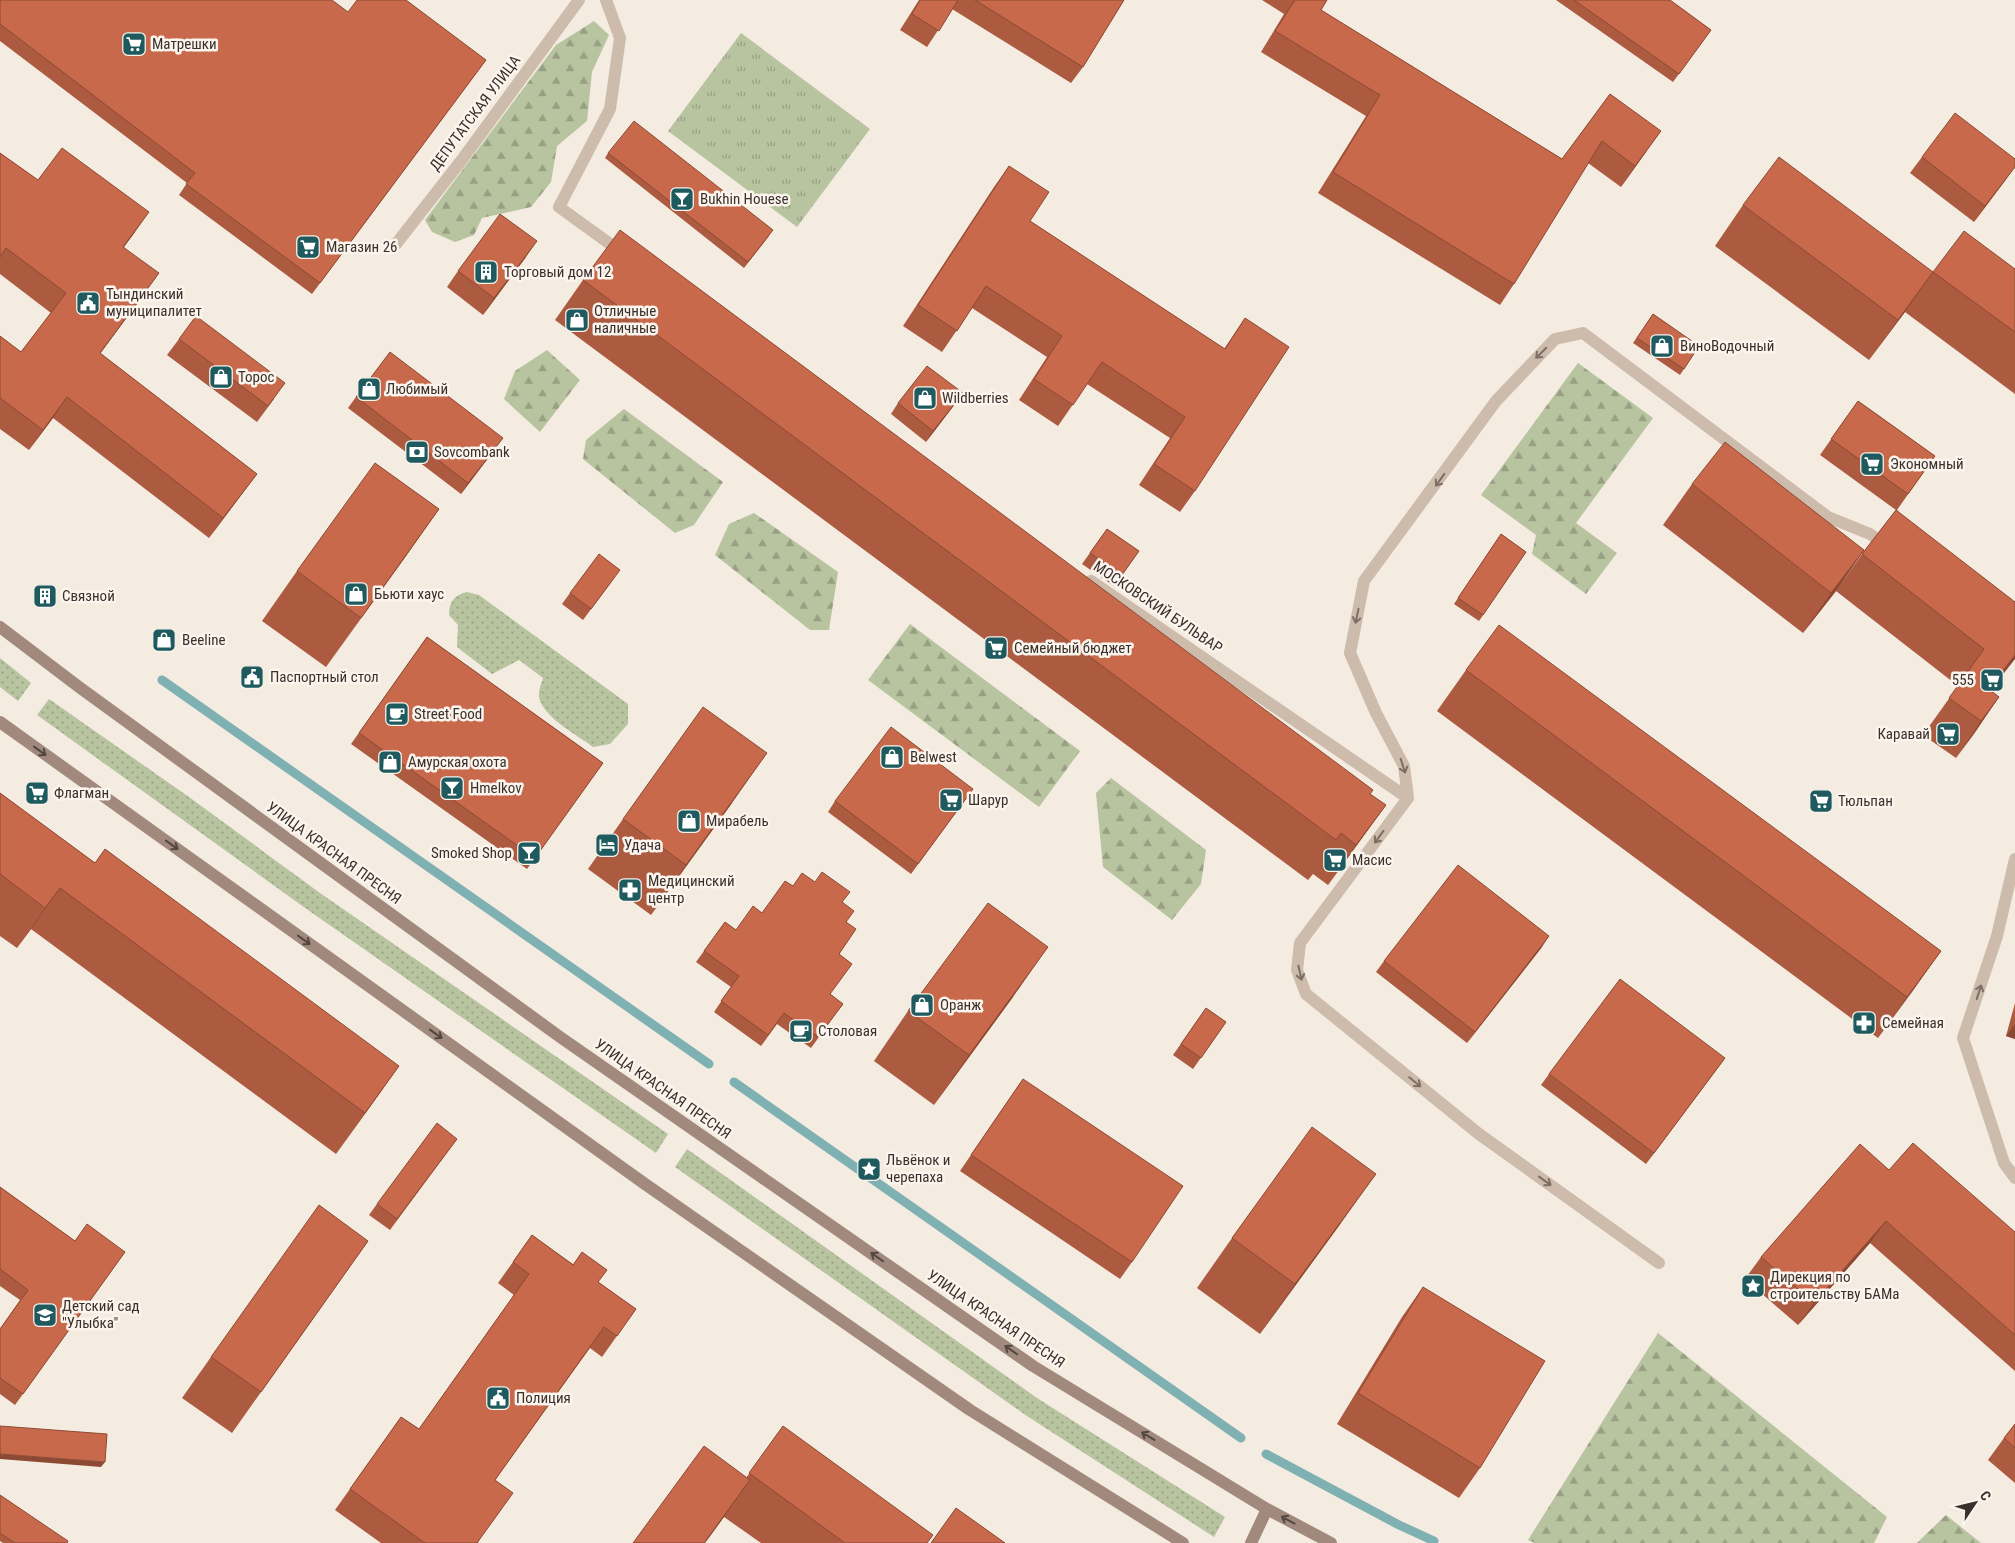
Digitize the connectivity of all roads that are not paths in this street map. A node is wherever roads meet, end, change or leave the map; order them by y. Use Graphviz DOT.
graph roads {
  1 [pos="579,0"];
  2 [pos="606,0"];
  3 [pos="396,244"];
  4 [pos="630,259"];
  5 [pos="1900,556"];
  6 [pos="1078,572"];
  7 [pos="0,627"];
  8 [pos="0,722"];
  9 [pos="1408,798"];
  10 [pos="2015,859"];
  11 [pos="2015,1178"];
  12 [pos="1659,1263"];
  13 [pos="1268,1510"];
  14 [pos="1183,1543"];
  15 [pos="1251,1543"];
  16 [pos="1331,1543"];
  1 -- 3 [label="street, ДЕПУТАТСКАЯ УЛИЦА"];
  2 -- 4 [label="street"];
  5 -- 9 [label="street, one-way"];
  6 -- 9 [label="street, МОСКОВСКИЙ БУЛЬВАР"];
  13 -- 7 [label="street, УЛИЦА КРАСНАЯ ПРЕСНЯ, one-way"];
  8 -- 14 [label="street, one-way"];
  9 -- 12 [label="street, one-way"];
  11 -- 10 [label="street, one-way"];
  13 -- 15 [label="street"];
  16 -- 13 [label="street, УЛИЦА КРАСНАЯ ПРЕСНЯ, one-way"];
}
